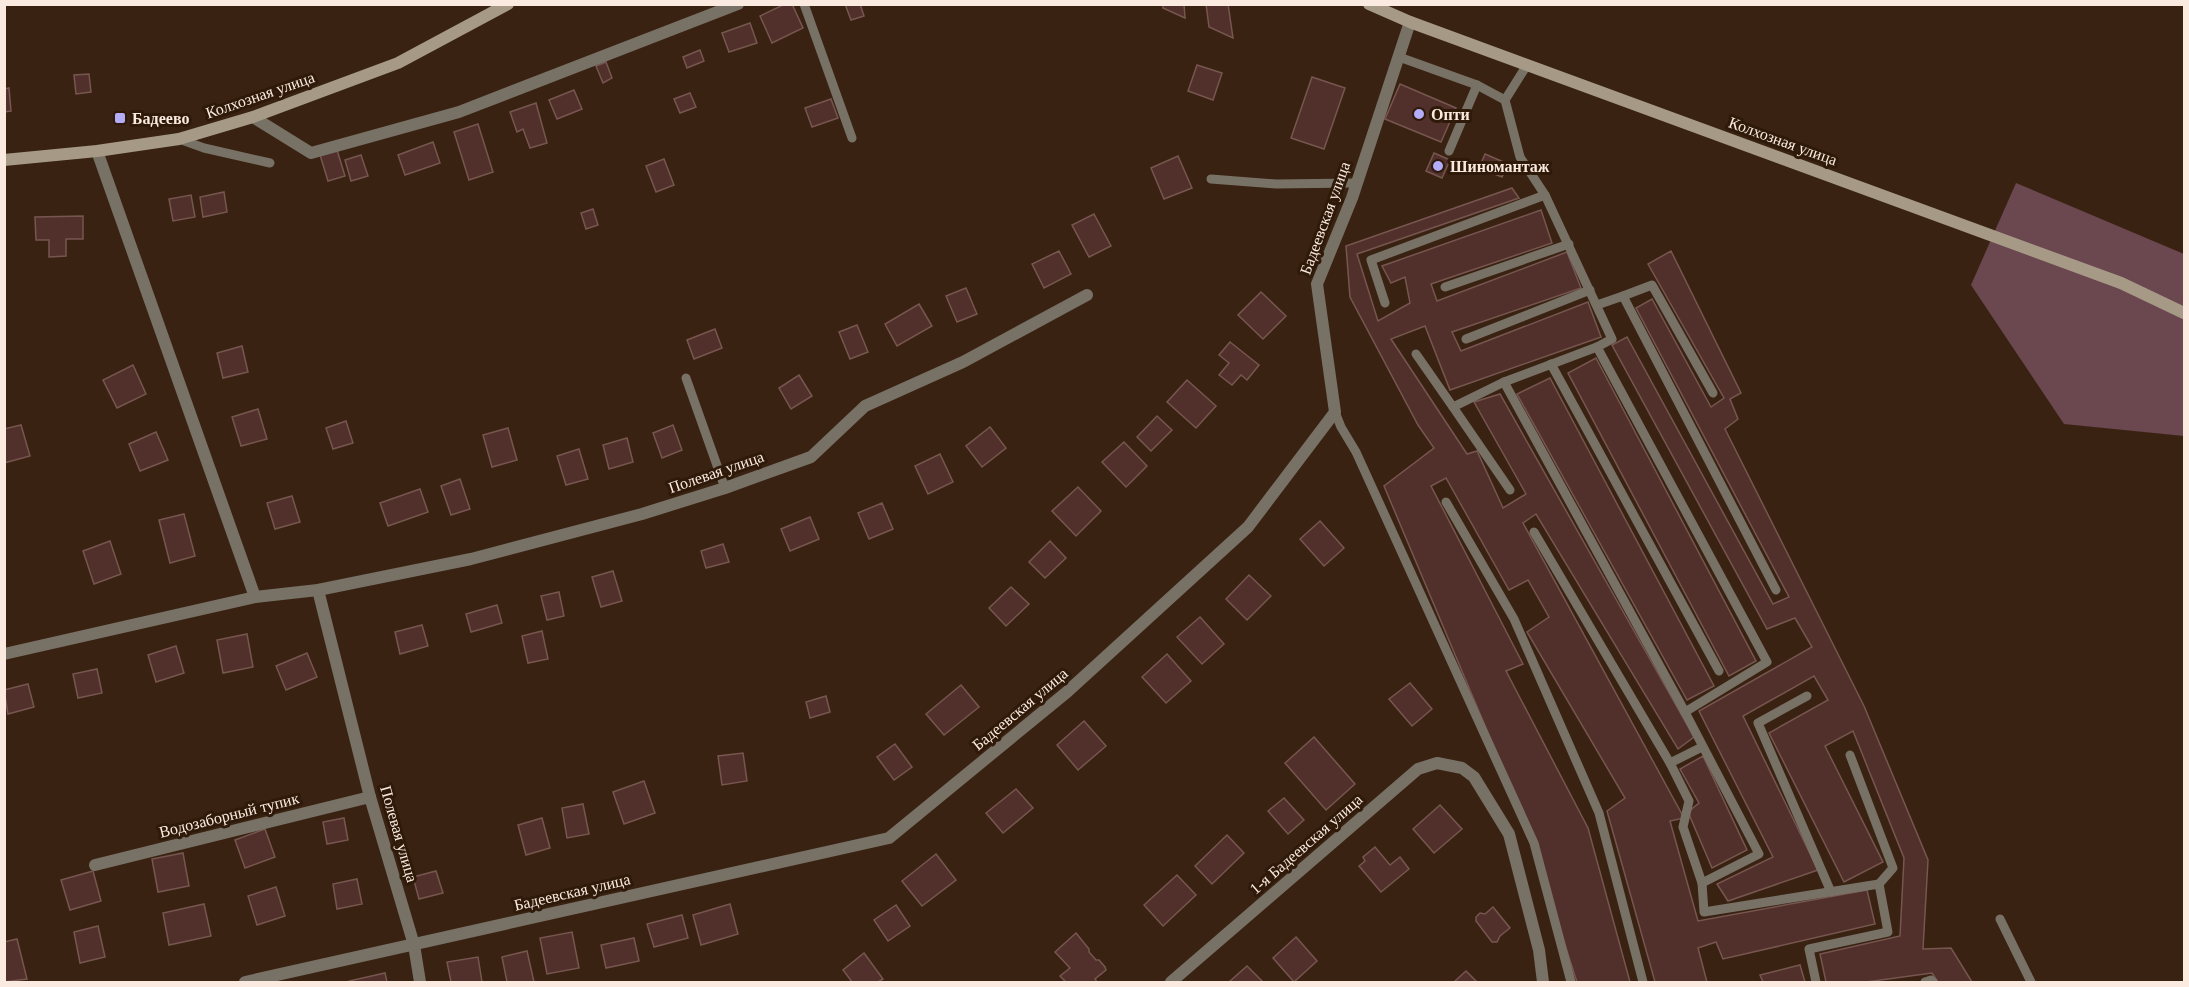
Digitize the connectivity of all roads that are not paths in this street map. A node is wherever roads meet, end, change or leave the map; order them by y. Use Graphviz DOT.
graph roads {
  1 [pos="508,4"];
  2 [pos="738,4"];
  3 [pos="804,4"];
  4 [pos="1369,4"];
  5 [pos="1410,22"];
  6 [pos="1399,57"];
  7 [pos="1527,65"];
  8 [pos="1477,85"];
  9 [pos="1505,100"];
  10 [pos="253,117"];
  11 [pos="852,138"];
  12 [pos="179,139"];
  13 [pos="97,151"];
  14 [pos="1449,151"];
  15 [pos="4,160"];
  16 [pos="270,163"];
  17 [pos="1211,179"];
  18 [pos="1355,183"];
  19 [pos="1545,195"];
  20 [pos="1569,244"];
  21 [pos="1445,287"];
  22 [pos="1590,290"];
  23 [pos="1087,295"];
  24 [pos="1623,296"];
  25 [pos="1385,303"];
  26 [pos="1597,305"];
  27 [pos="2184,314"];
  28 [pos="1466,339"];
  29 [pos="1597,347"];
  30 [pos="1416,354"];
  31 [pos="1551,364"];
  32 [pos="686,378"];
  33 [pos="1504,382"];
  34 [pos="1713,393"];
  35 [pos="1453,407"];
  36 [pos="1335,412"];
  37 [pos="725,488"];
  38 [pos="1510,490"];
  39 [pos="1446,502"];
  40 [pos="1534,532"];
  41 [pos="318,590"];
  42 [pos="1776,590"];
  43 [pos="255,597"];
  44 [pos="4,654"];
  45 [pos="1719,671"];
  46 [pos="1807,696"];
  47 [pos="1685,712"];
  48 [pos="1702,747"];
  49 [pos="1850,755"];
  50 [pos="1670,763"];
  51 [pos="370,797"];
  52 [pos="95,865"];
  53 [pos="1702,883"];
  54 [pos="1879,884"];
  55 [pos="1831,892"];
  56 [pos="2000,919"];
  57 [pos="414,945"];
  58 [pos="245,982"];
  59 [pos="420,982"];
  60 [pos="1171,982"];
  61 [pos="1543,982"];
  62 [pos="1571,982"];
  63 [pos="1643,982"];
  64 [pos="1816,982"];
  65 [pos="1925,982"];
  66 [pos="1933,982"];
  67 [pos="2031,982"];
  1 -- 10 [label="main road, Колхозная улица"];
  2 -- 10 [label="street"];
  3 -- 11 [label="lane"];
  4 -- 5 [label="main road, Колхозная улица"];
  5 -- 6 [label="street, Бадеевская улица"];
  5 -- 7 [label="main road, Колхозная улица"];
  6 -- 8 [label="lane"];
  6 -- 18 [label="street, Бадеевская улица"];
  7 -- 9 [label="lane"];
  7 -- 27 [label="main road, Колхозная улица"];
  8 -- 9 [label="lane"];
  8 -- 14 [label="lane"];
  9 -- 19 [label="lane"];
  10 -- 12 [label="main road, Колхозная улица"];
  12 -- 13 [label="main road, Колхозная улица"];
  12 -- 16 [label="lane"];
  13 -- 15 [label="main road, Колхозная улица"];
  13 -- 43 [label="street"];
  17 -- 18 [label="lane"];
  18 -- 36 [label="street, Бадеевская улица"];
  19 -- 20 [label="lane"];
  19 -- 25 [label="lane"];
  20 -- 21 [label="lane"];
  20 -- 22 [label="lane"];
  22 -- 26 [label="lane"];
  22 -- 28 [label="lane"];
  23 -- 37 [label="street, Полевая улица"];
  24 -- 26 [label="lane"];
  24 -- 34 [label="lane"];
  24 -- 42 [label="lane"];
  26 -- 29 [label="lane"];
  29 -- 31 [label="lane"];
  29 -- 47 [label="lane"];
  30 -- 35 [label="lane"];
  31 -- 33 [label="lane"];
  31 -- 45 [label="lane"];
  32 -- 37 [label="lane"];
  33 -- 35 [label="lane"];
  33 -- 47 [label="lane"];
  35 -- 38 [label="lane"];
  36 -- 57 [label="street, Бадеевская улица"];
  36 -- 62 [label="lane"];
  37 -- 41 [label="street, Полевая улица"];
  39 -- 63 [label="lane"];
  40 -- 50 [label="lane"];
  41 -- 43 [label="street, Полевая улица"];
  41 -- 51 [label="street, Полевая улица"];
  43 -- 44 [label="street, Полевая улица"];
  46 -- 55 [label="lane"];
  47 -- 48 [label="lane"];
  48 -- 50 [label="lane"];
  48 -- 53 [label="lane"];
  49 -- 54 [label="lane"];
  50 -- 53 [label="lane"];
  51 -- 52 [label="street, Водозаборный тупик"];
  51 -- 57 [label="street, Полевая улица"];
  53 -- 55 [label="lane"];
  54 -- 55 [label="lane"];
  54 -- 64 [label="lane"];
  56 -- 67 [label="lane"];
  57 -- 58 [label="street, Бадеевская улица"];
  57 -- 59 [label="street, Полевая улица"];
  60 -- 61 [label="street, 1-я Бадеевская улица"];
  65 -- 66 [label="lane"];
}
